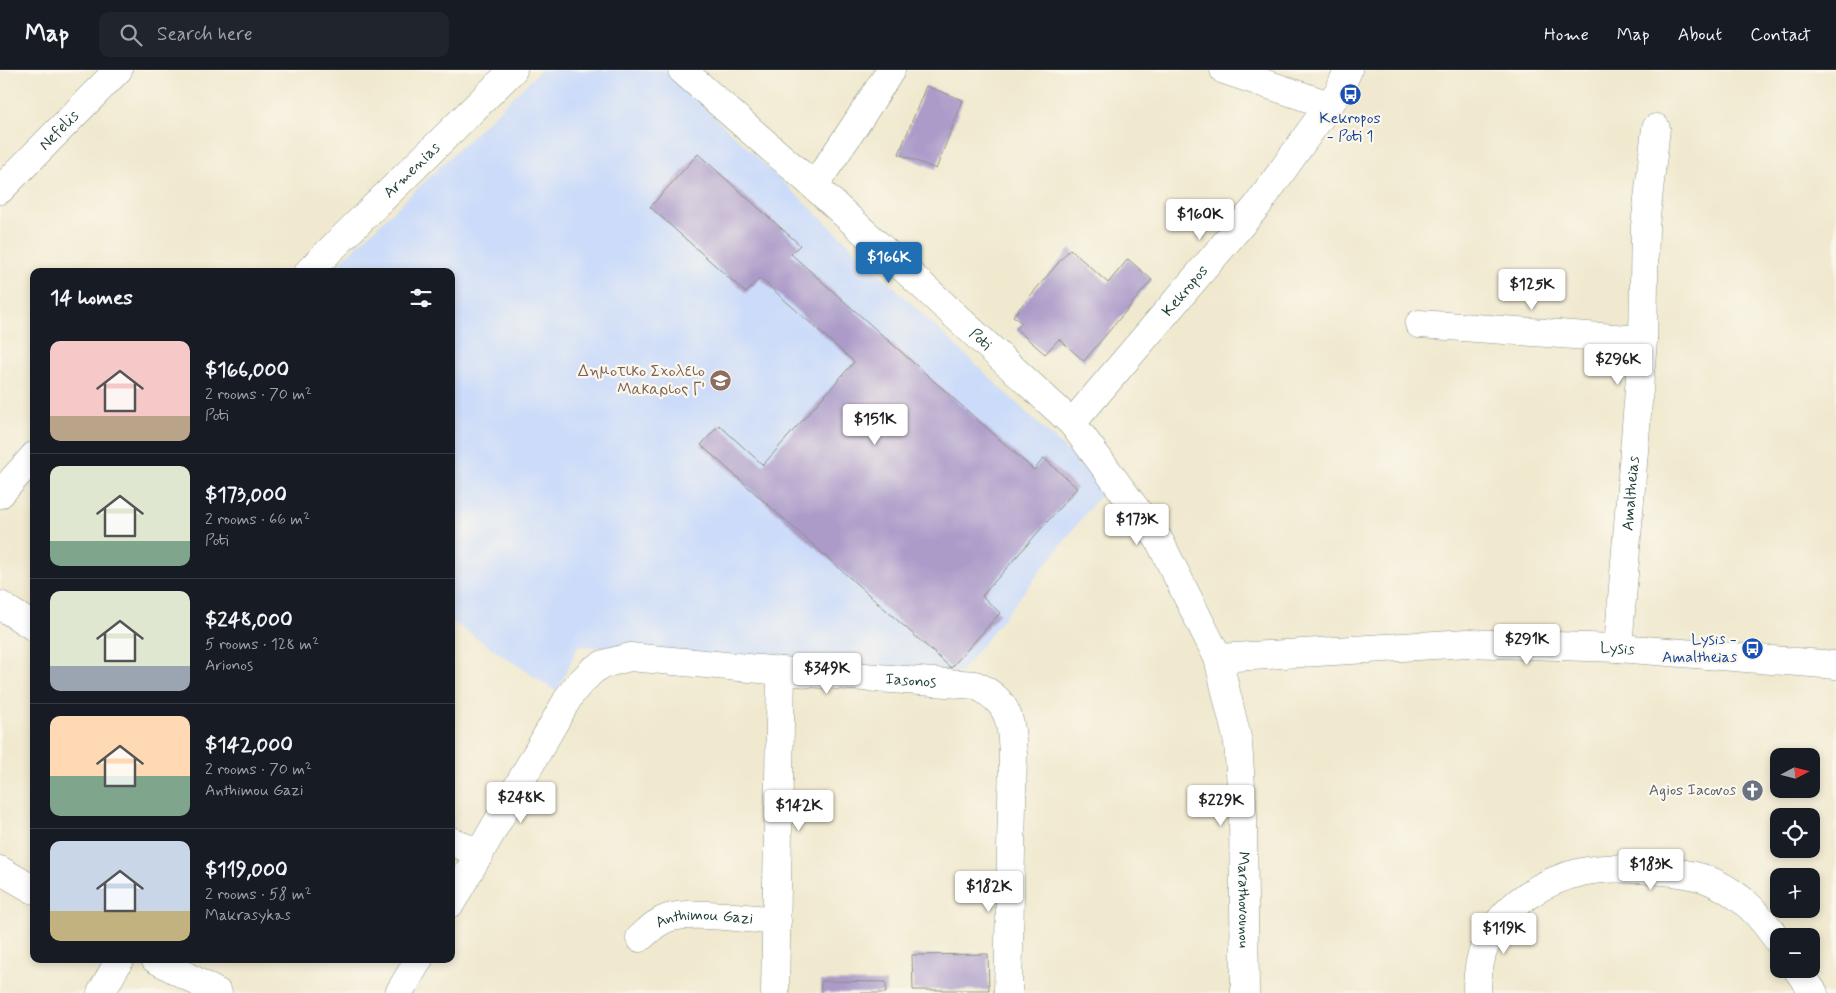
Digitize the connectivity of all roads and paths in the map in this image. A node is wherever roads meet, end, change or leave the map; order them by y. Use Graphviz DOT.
graph roads {
  1 [pos="118,70"];
  2 [pos="513,70"];
  3 [pos="682,70"];
  4 [pos="890,70"];
  5 [pos="1224,70"];
  6 [pos="1348,70"];
  7 [pos="1330,105"];
  8 [pos="1656,128"];
  9 [pos="814,186"];
  10 [pos="0,190"];
  11 [pos="312,268"];
  12 [pos="1419,324"];
  13 [pos="1643,340"];
  14 [pos="1072,423"];
  15 [pos="30,460"];
  16 [pos="0,494"];
  17 [pos="0,605"];
  18 [pos="30,624"];
  19 [pos="1618,648"];
  20 [pos="1218,658"];
  21 [pos="1836,665"];
  22 [pos="781,670"];
  23 [pos="455,843"];
  24 [pos="480,854"];
  25 [pos="0,870"];
  26 [pos="30,888"];
  27 [pos="455,896"];
  28 [pos="777,921"];
  29 [pos="1770,930"];
  30 [pos="640,938"];
  31 [pos="118,963"];
  32 [pos="162,963"];
  33 [pos="417,963"];
  34 [pos="1803,978"];
  35 [pos="101,993"];
  36 [pos="218,993"];
  37 [pos="399,993"];
  38 [pos="776,993"];
  39 [pos="1008,993"];
  40 [pos="1245,993"];
  41 [pos="1477,993"];
  42 [pos="1814,993"];
  1 -- 10 [label="street, Nefelis"];
  2 -- 11 [label="street, Armenias"];
  3 -- 9 [label="street, Poti"];
  4 -- 9 [label="street"];
  5 -- 7 [label="street"];
  6 -- 7 [label="street, Kekropos"];
  7 -- 14 [label="street, Kekropos"];
  8 -- 13 [label="street, Amaltheias"];
  9 -- 14 [label="street, Poti"];
  12 -- 13 [label="street"];
  13 -- 19 [label="street, Amaltheias"];
  14 -- 20 [label="street, Poti"];
  15 -- 16 [label="street"];
  17 -- 18 [label="street"];
  19 -- 20 [label="street, Lysis"];
  19 -- 21 [label="street, Lysis"];
  20 -- 40 [label="street, Marathovounou"];
  22 -- 24 [label="street, Iasonos"];
  22 -- 28 [label="street, Anthimou Gazi"];
  22 -- 39 [label="street, Iasonos"];
  23 -- 24 [label="street"];
  24 -- 27 [label="street, Iasonos"];
  25 -- 26 [label="street"];
  28 -- 30 [label="street, Anthimou Gazi"];
  28 -- 38 [label="street, Anthimou Gazi"];
  29 -- 41 [label="street"];
  31 -- 35 [label="street"];
  32 -- 36 [label="street"];
  33 -- 37 [label="street"];
  34 -- 42 [label="street"];
}
